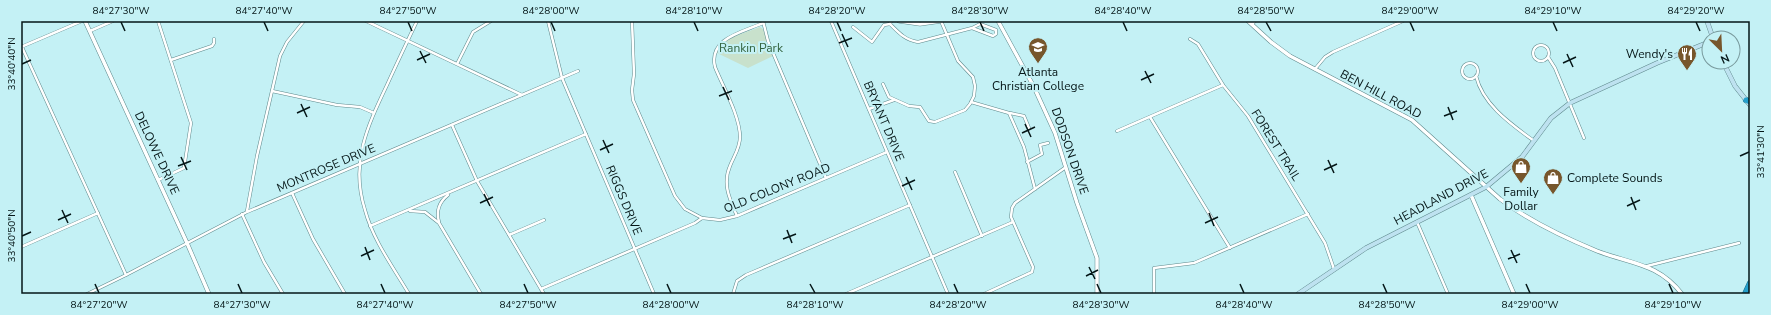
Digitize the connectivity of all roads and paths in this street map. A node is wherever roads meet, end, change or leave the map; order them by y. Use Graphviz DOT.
graph roads {
  1 [pos="82,21"];
  2 [pos="85,21"];
  3 [pos="114,21"];
  4 [pos="158,21"];
  5 [pos="304,21"];
  6 [pos="366,21"];
  7 [pos="417,21"];
  8 [pos="491,21"];
  9 [pos="548,21"];
  10 [pos="632,21"];
  11 [pos="831,21"];
  12 [pos="899,21"];
  13 [pos="941,21"];
  14 [pos="998,21"];
  15 [pos="1248,21"];
  16 [pos="1255,21"];
  17 [pos="1403,21"];
  18 [pos="763,22"];
  19 [pos="891,23"];
  20 [pos="1252,24"];
  21 [pos="853,27"];
  22 [pos="972,28"];
  23 [pos="89,31"];
  24 [pos="946,34"];
  25 [pos="214,39"];
  26 [pos="1190,39"];
  27 [pos="408,41"];
  28 [pos="1701,45"];
  29 [pos="21,46"];
  30 [pos="1548,57"];
  31 [pos="171,60"];
  32 [pos="457,64"];
  33 [pos="578,70"];
  34 [pos="1314,70"];
  35 [pos="1727,70"];
  36 [pos="1476,76"];
  37 [pos="562,78"];
  38 [pos="883,84"];
  39 [pos="1223,85"];
  40 [pos="272,91"];
  41 [pos="522,95"];
  42 [pos="894,100"];
  43 [pos="971,102"];
  44 [pos="1748,102"];
  45 [pos="1570,103"];
  46 [pos="869,109"];
  47 [pos="374,113"];
  48 [pos="1009,113"];
  49 [pos="1150,117"];
  50 [pos="452,125"];
  51 [pos="1028,128"];
  52 [pos="1117,131"];
  53 [pos="586,134"];
  54 [pos="1584,138"];
  55 [pos="1534,141"];
  56 [pos="1048,143"];
  57 [pos="887,152"];
  58 [pos="1027,162"];
  59 [pos="360,164"];
  60 [pos="1066,167"];
  61 [pos="955,172"];
  62 [pos="826,178"];
  63 [pos="158,180"];
  64 [pos="477,181"];
  65 [pos="1486,187"];
  66 [pos="460,188"];
  67 [pos="1035,189"];
  68 [pos="292,193"];
  69 [pos="1471,195"];
  70 [pos="910,205"];
  71 [pos="407,211"];
  72 [pos="247,212"];
  73 [pos="98,213"];
  74 [pos="242,214"];
  75 [pos="1308,214"];
  76 [pos="737,216"];
  77 [pos="702,218"];
  78 [pos="544,220"];
  79 [pos="439,222"];
  80 [pos="1013,222"];
  81 [pos="1416,222"];
  82 [pos="370,226"];
  83 [pos="509,235"];
  84 [pos="982,236"];
  85 [pos="187,243"];
  86 [pos="1739,243"];
  87 [pos="21,247"];
  88 [pos="1230,248"];
  89 [pos="635,249"];
  90 [pos="932,257"];
  91 [pos="1647,266"];
  92 [pos="1334,269"];
  93 [pos="126,275"];
  94 [pos="1750,283"];
  95 [pos="541,289"];
  96 [pos="87,294"];
  97 [pos="209,294"];
  98 [pos="283,294"];
  99 [pos="346,294"];
  100 [pos="409,294"];
  101 [pos="481,294"];
  102 [pos="544,294"];
  103 [pos="654,294"];
  104 [pos="734,294"];
  105 [pos="846,294"];
  106 [pos="948,294"];
  107 [pos="984,294"];
  108 [pos="1097,294"];
  109 [pos="1154,294"];
  110 [pos="1298,294"];
  111 [pos="1448,294"];
  112 [pos="1514,294"];
  113 [pos="1682,294"];
  114 [pos="1746,294"];
  1 -- 29 [label="street"];
  2 -- 23 [label="street, DELOWE DRIVE"];
  3 -- 23 [label="street"];
  4 -- 31 [label="street"];
  5 -- 40 [label="street"];
  6 -- 27 [label="street"];
  7 -- 27 [label="street"];
  8 -- 32 [label="street"];
  9 -- 37 [label="street, RIGGS DRIVE"];
  10 -- 77 [label="street"];
  11 -- 46 [label="street, BRYANT DRIVE"];
  12 -- 13 [label="street"];
  13 -- 24 [label="street"];
  14 -- 60 [label="street, DODSON DRIVE"];
  15 -- 20 [label="street, BEN HILL ROAD"];
  16 -- 20 [label="street"];
  17 -- 34 [label="street"];
  18 -- 62 [label="street"];
  18 -- 76 [label="street"];
  19 -- 21 [label="street"];
  19 -- 24 [label="street"];
  20 -- 34 [label="street, BEN HILL ROAD"];
  22 -- 22 [label="street"];
  22 -- 24 [label="street"];
  23 -- 63 [label="street, DELOWE DRIVE"];
  24 -- 43 [label="street"];
  25 -- 31 [label="street"];
  26 -- 39 [label="street, FOREST TRAIL"];
  27 -- 32 [label="street"];
  27 -- 47 [label="street"];
  28 -- 45 [label="main road, HEADLAND DRIVE"];
  29 -- 73 [label="street"];
  30 -- 30 [label="street"];
  30 -- 45 [label="street"];
  31 -- 63 [label="street"];
  32 -- 41 [label="street"];
  33 -- 37 [label="street, MONTROSE DRIVE"];
  34 -- 65 [label="street, BEN HILL ROAD"];
  35 -- 44 [label="main road"];
  36 -- 36 [label="street"];
  36 -- 55 [label="street"];
  37 -- 41 [label="street, MONTROSE DRIVE"];
  37 -- 53 [label="street, RIGGS DRIVE"];
  38 -- 42 [label="street"];
  39 -- 49 [label="street"];
  39 -- 75 [label="street, FOREST TRAIL"];
  40 -- 47 [label="street"];
  40 -- 72 [label="street"];
  41 -- 50 [label="street, MONTROSE DRIVE"];
  42 -- 43 [label="street"];
  42 -- 46 [label="street"];
  43 -- 48 [label="street"];
  45 -- 54 [label="street"];
  45 -- 55 [label="main road, HEADLAND DRIVE"];
  46 -- 57 [label="street, BRYANT DRIVE"];
  47 -- 59 [label="street"];
  48 -- 51 [label="street"];
  48 -- 58 [label="street"];
  49 -- 52 [label="street"];
  49 -- 88 [label="street"];
  50 -- 59 [label="street, MONTROSE DRIVE"];
  50 -- 64 [label="street"];
  53 -- 64 [label="street"];
  53 -- 89 [label="street, RIGGS DRIVE"];
  55 -- 65 [label="main road, HEADLAND DRIVE"];
  56 -- 58 [label="street"];
  57 -- 62 [label="street, OLD COLONY ROAD"];
  57 -- 70 [label="street, BRYANT DRIVE"];
  58 -- 67 [label="street"];
  59 -- 68 [label="street, MONTROSE DRIVE"];
  59 -- 82 [label="street"];
  60 -- 67 [label="street"];
  60 -- 108 [label="street, DODSON DRIVE"];
  61 -- 84 [label="street"];
  62 -- 76 [label="street, OLD COLONY ROAD"];
  63 -- 85 [label="street, DELOWE DRIVE"];
  64 -- 66 [label="street"];
  64 -- 83 [label="street"];
  65 -- 69 [label="main road, HEADLAND DRIVE"];
  65 -- 91 [label="street, BEN HILL ROAD"];
  66 -- 71 [label="street"];
  66 -- 79 [label="street"];
  67 -- 80 [label="street"];
  68 -- 72 [label="street, MONTROSE DRIVE"];
  68 -- 99 [label="street"];
  69 -- 81 [label="main road, HEADLAND DRIVE"];
  69 -- 112 [label="street"];
  70 -- 90 [label="street, BRYANT DRIVE"];
  70 -- 104 [label="street"];
  71 -- 79 [label="street"];
  71 -- 82 [label="street"];
  72 -- 74 [label="street, MONTROSE DRIVE"];
  73 -- 87 [label="street"];
  73 -- 93 [label="street"];
  74 -- 85 [label="street, MONTROSE DRIVE"];
  74 -- 98 [label="street"];
  75 -- 88 [label="street"];
  75 -- 92 [label="street, FOREST TRAIL"];
  76 -- 77 [label="street, OLD COLONY ROAD"];
  77 -- 89 [label="street"];
  78 -- 83 [label="street"];
  79 -- 101 [label="street"];
  80 -- 84 [label="street"];
  80 -- 107 [label="street"];
  81 -- 92 [label="main road, HEADLAND DRIVE"];
  81 -- 111 [label="street"];
  82 -- 100 [label="street"];
  83 -- 95 [label="street"];
  84 -- 90 [label="street"];
  85 -- 93 [label="street, MONTROSE DRIVE"];
  85 -- 97 [label="street, DELOWE DRIVE"];
  86 -- 91 [label="street"];
  88 -- 109 [label="street"];
  89 -- 95 [label="street"];
  89 -- 103 [label="street, RIGGS DRIVE"];
  90 -- 105 [label="street"];
  90 -- 106 [label="street, BRYANT DRIVE"];
  91 -- 113 [label="street, BEN HILL ROAD"];
  92 -- 110 [label="main road, HEADLAND DRIVE"];
  93 -- 96 [label="street, MONTROSE DRIVE"];
  94 -- 114 [label="highway"];
  95 -- 102 [label="street"];
}
